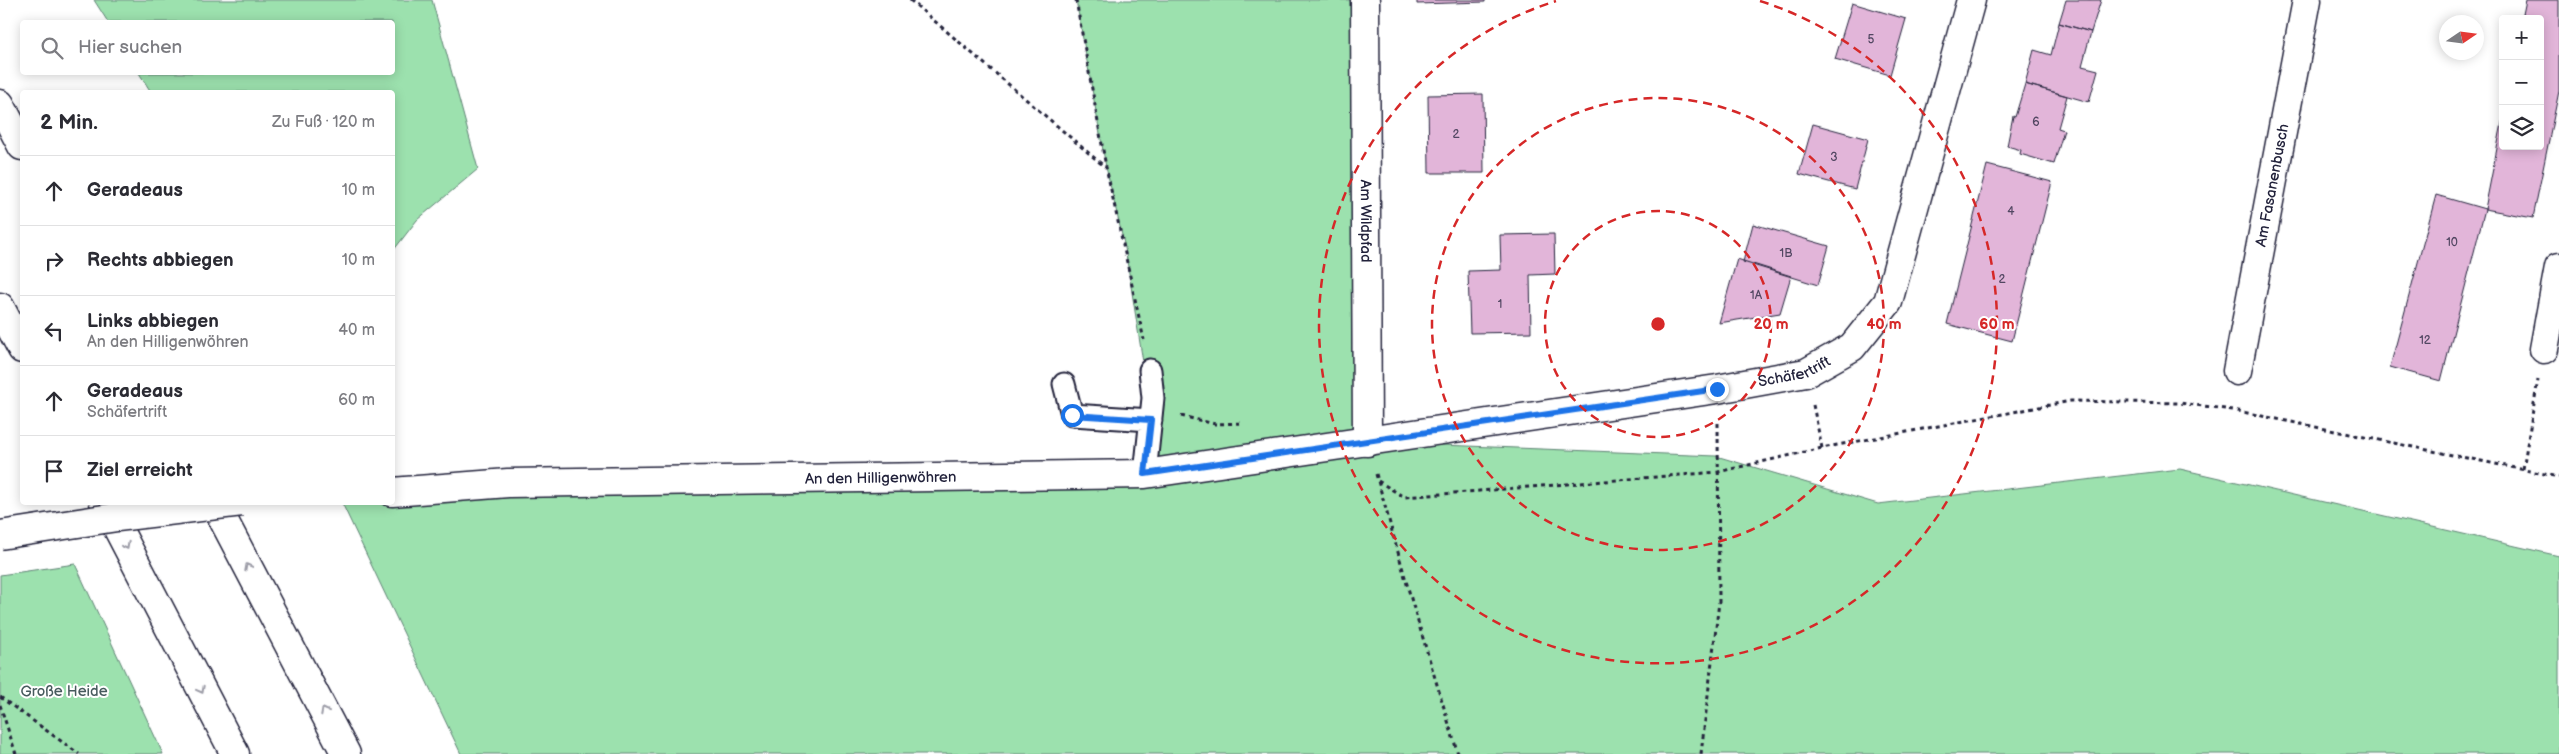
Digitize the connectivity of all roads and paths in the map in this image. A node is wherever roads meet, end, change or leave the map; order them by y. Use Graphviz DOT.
graph roads {
  1 [pos="910,0"];
  2 [pos="1076,0"];
  3 [pos="1365,0"];
  4 [pos="1971,0"];
  5 [pos="2307,0"];
  6 [pos="0,104"];
  7 [pos="20,142"];
  8 [pos="1106,167"];
  9 [pos="2559,267"];
  10 [pos="0,307"];
  11 [pos="20,345"];
  12 [pos="2544,349"];
  13 [pos="1150,370"];
  14 [pos="2237,371"];
  15 [pos="1806,373"];
  16 [pos="1064,384"];
  17 [pos="1717,389"];
  18 [pos="1151,420"];
  19 [pos="1367,442"];
  20 [pos="1822,448"];
  21 [pos="2524,469"];
  22 [pos="1718,472"];
  23 [pos="1145,474"];
  24 [pos="2559,477"];
  25 [pos="1378,481"];
  26 [pos="395,492"];
  27 [pos="106,505"];
  28 [pos="216,505"];
  29 [pos="217,505"];
  30 [pos="0,535"];
  31 [pos="0,697"];
  32 [pos="0,705"];
  33 [pos="16,754"];
  34 [pos="79,754"];
  35 [pos="235,754"];
  36 [pos="346,754"];
  37 [pos="1458,754"];
  38 [pos="1701,754"];
  1 -- 8 [label="path"];
  2 -- 8 [label="path"];
  3 -- 19 [label="main road, Am Wildpfad"];
  4 -- 15 [label="main road, Schäfertrift"];
  5 -- 14 [label="main road, Am Fasanenbusch"];
  6 -- 7 [label="main road"];
  8 -- 13 [label="path"];
  9 -- 12 [label="main road"];
  10 -- 11 [label="main road"];
  12 -- 21 [label="path"];
  13 -- 18 [label="lane"];
  15 -- 17 [label="main road, Schäfertrift"];
  15 -- 20 [label="path"];
  16 -- 18 [label="lane"];
  17 -- 19 [label="main road, Schäfertrift"];
  17 -- 22 [label="path"];
  18 -- 23 [label="lane"];
  19 -- 23 [label="main road, An den Hilligenwöhren"];
  19 -- 25 [label="path"];
  20 -- 21 [label="path"];
  20 -- 22 [label="path"];
  21 -- 24 [label="path"];
  22 -- 25 [label="path"];
  22 -- 38 [label="path"];
  23 -- 26 [label="main road, An den Hilligenwöhren"];
  25 -- 37 [label="path"];
  27 -- 35 [label="main road, one-way"];
  36 -- 28 [label="main road, one-way"];
  29 -- 30 [label="main road, bridge"];
  31 -- 34 [label="path"];
  32 -- 33 [label="path"];
}
